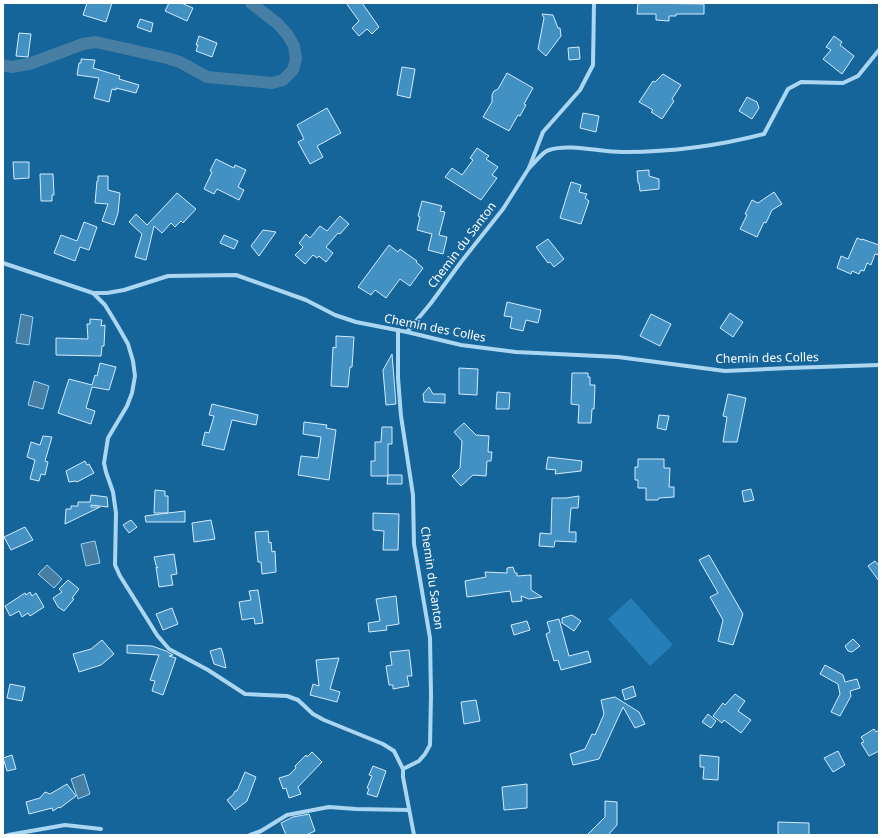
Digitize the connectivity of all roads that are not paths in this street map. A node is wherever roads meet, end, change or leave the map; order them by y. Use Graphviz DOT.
graph roads {
  1 [pos="594,3"];
  2 [pos="879,50"];
  3 [pos="529,168"];
  4 [pos="3,263"];
  5 [pos="93,293"];
  6 [pos="398,330"];
  7 [pos="407,332"];
  8 [pos="879,366"];
  9 [pos="403,769"];
  10 [pos="409,810"];
  11 [pos="101,830"];
  12 [pos="8,835"];
  13 [pos="250,835"];
  14 [pos="414,835"];
  1 -- 3 [label="street, Chemin du Santon"];
  2 -- 3 [label="street, Chemin du Santon"];
  3 -- 7 [label="street, Chemin du Santon"];
  4 -- 5 [label="street, Chemin des Colles"];
  5 -- 6 [label="street, Chemin des Colles"];
  5 -- 9 [label="street"];
  6 -- 7 [label="street, Chemin des Colles"];
  6 -- 9 [label="street, Chemin du Santon"];
  7 -- 8 [label="street, Chemin des Colles"];
  9 -- 10 [label="street"];
  10 -- 13 [label="street"];
  10 -- 14 [label="street"];
  11 -- 12 [label="street"];
}
